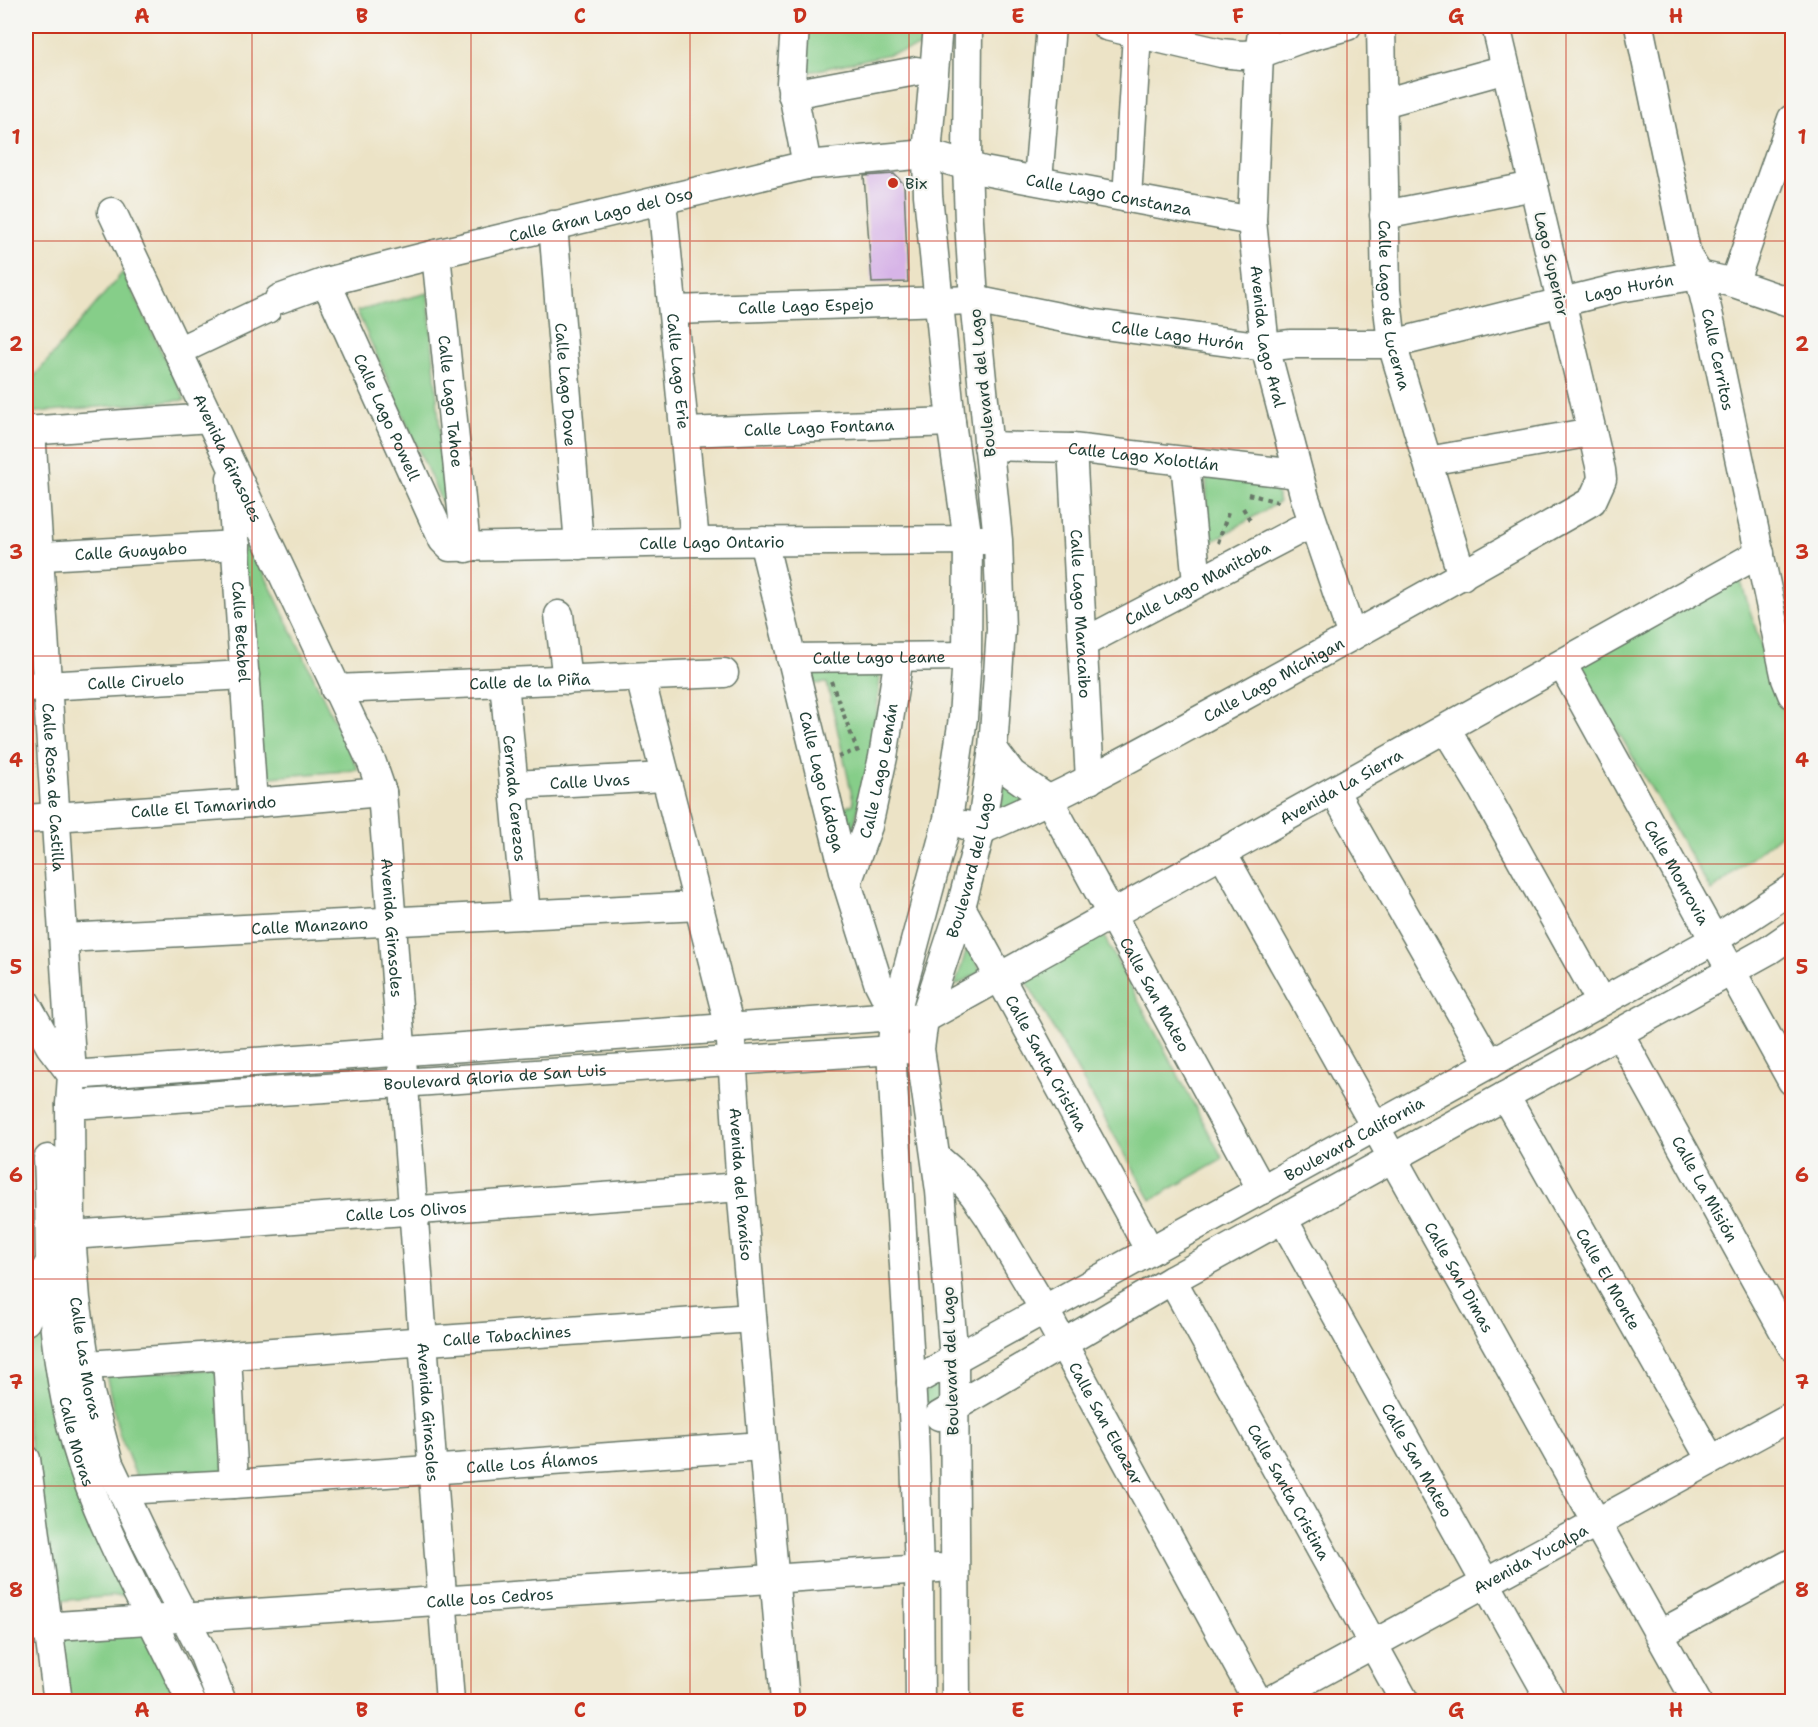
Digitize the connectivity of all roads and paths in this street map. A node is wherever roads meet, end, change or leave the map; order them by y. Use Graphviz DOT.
graph roads {
  1 [pos="795,26"];
  2 [pos="938,26"];
  3 [pos="969,26"];
  4 [pos="1051,26"];
  5 [pos="1106,26"];
  6 [pos="1263,26"];
  7 [pos="1347,26"];
  8 [pos="1381,26"];
  9 [pos="1496,26"];
  10 [pos="1639,26"];
  11 [pos="1137,33"];
  12 [pos="1259,54"];
  13 [pos="1506,69"];
  14 [pos="916,71"];
  15 [pos="792,94"];
  16 [pos="1383,103"];
  17 [pos="1792,119"];
  18 [pos="927,154"];
  19 [pos="807,165"];
  20 [pos="967,165"];
  21 [pos="1784,166"];
  22 [pos="1038,180"];
  23 [pos="1534,186"];
  24 [pos="1127,198"];
  25 [pos="662,201"];
  26 [pos="112,212"];
  27 [pos="1384,215"];
  28 [pos="1251,221"];
  29 [pos="553,225"];
  30 [pos="435,254"];
  31 [pos="1699,275"];
  32 [pos="326,282"];
  33 [pos="1734,284"];
  34 [pos="974,300"];
  35 [pos="938,301"];
  36 [pos="1560,302"];
  37 [pos="1792,303"];
  38 [pos="674,310"];
  39 [pos="1392,344"];
  40 [pos="1265,347"];
  41 [pos="178,351"];
  42 [pos="210,418"];
  43 [pos="951,422"];
  44 [pos="28,430"];
  45 [pos="685,432"];
  46 [pos="1592,432"];
  47 [pos="988,446"];
  48 [pos="1072,448"];
  49 [pos="230,461"];
  50 [pos="1428,461"];
  51 [pos="1185,462"];
  52 [pos="1298,474"];
  53 [pos="1248,494"];
  54 [pos="1592,501"];
  55 [pos="1244,508"];
  56 [pos="1310,515"];
  57 [pos="1250,520"];
  58 [pos="968,540"];
  59 [pos="998,540"];
  60 [pos="695,542"];
  61 [pos="763,542"];
  62 [pos="236,545"];
  63 [pos="579,545"];
  64 [pos="460,548"];
  65 [pos="1760,553"];
  66 [pos="32,557"];
  67 [pos="1462,576"];
  68 [pos="1197,582"];
  69 [pos="559,615"];
  70 [pos="1352,636"];
  71 [pos="1083,644"];
  72 [pos="967,656"];
  73 [pos="899,657"];
  74 [pos="790,658"];
  75 [pos="822,658"];
  76 [pos="1562,664"];
  77 [pos="724,673"];
  78 [pos="244,675"];
  79 [pos="640,677"];
  80 [pos="567,680"];
  81 [pos="504,682"];
  82 [pos="37,686"];
  83 [pos="335,689"];
  84 [pos="1792,694"];
  85 [pos="1446,729"];
  86 [pos="993,748"];
  87 [pos="665,777"];
  88 [pos="1090,780"];
  89 [pos="878,782"];
  90 [pos="514,785"];
  91 [pos="1334,791"];
  92 [pos="382,792"];
  93 [pos="1049,800"];
  94 [pos="253,803"];
  95 [pos="56,817"];
  96 [pos="26,819"];
  97 [pos="948,819"];
  98 [pos="981,830"];
  99 [pos="1222,853"];
  100 [pos="847,883"];
  101 [pos="1792,889"];
  102 [pos="699,906"];
  103 [pos="961,907"];
  104 [pos="526,915"];
  105 [pos="1111,915"];
  106 [pos="392,921"];
  107 [pos="1792,934"];
  108 [pos="64,938"];
  109 [pos="1714,940"];
  110 [pos="1731,971"];
  111 [pos="1000,977"];
  112 [pos="1601,1002"];
  113 [pos="26,1003"];
  114 [pos="895,1016"];
  115 [pos="924,1019"];
  116 [pos="730,1028"];
  117 [pos="1619,1033"];
  118 [pos="920,1049"];
  119 [pos="402,1051"];
  120 [pos="891,1051"];
  121 [pos="732,1061"];
  122 [pos="1490,1064"];
  123 [pos="72,1075"];
  124 [pos="1792,1081"];
  125 [pos="404,1083"];
  126 [pos="1505,1096"];
  127 [pos="70,1105"];
  128 [pos="1376,1127"];
  129 [pos="936,1157"];
  130 [pos="1393,1158"];
  131 [pos="48,1159"];
  132 [pos="741,1187"];
  133 [pos="1262,1190"];
  134 [pos="414,1210"];
  135 [pos="1283,1219"];
  136 [pos="71,1235"];
  137 [pos="1150,1251"];
  138 [pos="50,1260"];
  139 [pos="1172,1280"];
  140 [pos="1044,1309"];
  141 [pos="752,1318"];
  142 [pos="26,1321"];
  143 [pos="423,1341"];
  144 [pos="1061,1344"];
  145 [pos="1792,1346"];
  146 [pos="227,1355"];
  147 [pos="954,1359"];
  148 [pos="72,1366"];
  149 [pos="911,1383"];
  150 [pos="953,1408"];
  151 [pos="1792,1416"];
  152 [pos="914,1430"];
  153 [pos="762,1446"];
  154 [pos="26,1459"];
  155 [pos="1712,1460"];
  156 [pos="433,1469"];
  157 [pos="234,1484"];
  158 [pos="122,1490"];
  159 [pos="1597,1523"];
  160 [pos="1792,1563"];
  161 [pos="955,1567"];
  162 [pos="919,1569"];
  163 [pos="773,1579"];
  164 [pos="1486,1583"];
  165 [pos="443,1601"];
  166 [pos="169,1618"];
  167 [pos="37,1628"];
  168 [pos="1660,1634"];
  169 [pos="1374,1644"];
  170 [pos="58,1701"];
  171 [pos="191,1701"];
  172 [pos="222,1701"];
  173 [pos="450,1701"];
  174 [pos="785,1701"];
  175 [pos="922,1701"];
  176 [pos="956,1701"];
  177 [pos="1258,1701"];
  178 [pos="1267,1701"];
  179 [pos="1405,1701"];
  180 [pos="1552,1701"];
  181 [pos="1697,1701"];
  1 -- 15 [label="street"];
  2 -- 18 [label="street, Boulevard del Lago"];
  3 -- 20 [label="street, Boulevard del Lago"];
  4 -- 22 [label="street"];
  5 -- 11 [label="street"];
  6 -- 12 [label="street, Avenida Lago Aral"];
  7 -- 12 [label="street"];
  8 -- 16 [label="street, Calle Lago de Lucerna"];
  9 -- 13 [label="street, Lago Superior"];
  10 -- 31 [label="street, Calle Cerritos"];
  11 -- 12 [label="street"];
  11 -- 24 [label="street"];
  12 -- 28 [label="street, Avenida Lago Aral"];
  13 -- 16 [label="street"];
  13 -- 23 [label="street, Lago Superior"];
  14 -- 15 [label="street"];
  15 -- 19 [label="street"];
  16 -- 27 [label="street, Calle Lago de Lucerna"];
  17 -- 21 [label="street"];
  18 -- 19 [label="street, Calle Gran Lago del Oso"];
  18 -- 20 [label="street, Calle Lago Constanza"];
  18 -- 35 [label="street, Boulevard del Lago"];
  19 -- 25 [label="street, Calle Gran Lago del Oso"];
  20 -- 22 [label="street, Calle Lago Constanza"];
  20 -- 34 [label="street, Boulevard del Lago"];
  21 -- 33 [label="street"];
  22 -- 24 [label="street, Calle Lago Constanza"];
  23 -- 27 [label="street"];
  23 -- 36 [label="street, Lago Superior"];
  24 -- 28 [label="street, Calle Lago Constanza"];
  25 -- 29 [label="street, Calle Gran Lago del Oso"];
  25 -- 38 [label="street, Calle Lago Erie"];
  26 -- 41 [label="street, Avenida Girasoles"];
  27 -- 39 [label="street, Calle Lago de Lucerna"];
  28 -- 40 [label="street, Avenida Lago Aral"];
  29 -- 30 [label="street, Calle Gran Lago del Oso"];
  29 -- 63 [label="street, Calle Lago Dove"];
  30 -- 32 [label="street, Calle Gran Lago del Oso"];
  30 -- 64 [label="street, Calle Lago Tahoe"];
  31 -- 33 [label="street"];
  31 -- 36 [label="street, Lago Hurón"];
  31 -- 65 [label="street, Calle Cerritos"];
  32 -- 41 [label="street, Calle Gran Lago del Oso"];
  32 -- 64 [label="street, Calle Lago Powell"];
  33 -- 37 [label="street"];
  34 -- 35 [label="street, Calle Lago Hurón"];
  34 -- 40 [label="street, Calle Lago Hurón"];
  34 -- 47 [label="street, Boulevard del Lago"];
  35 -- 38 [label="street, Calle Lago Espejo"];
  35 -- 43 [label="street, Boulevard del Lago"];
  36 -- 39 [label="street, Calle Lago Hurón"];
  36 -- 46 [label="street, Lago Superior"];
  38 -- 45 [label="street, Calle Lago Erie"];
  39 -- 40 [label="street, Calle Lago Hurón"];
  39 -- 50 [label="street, Calle Lago de Lucerna"];
  40 -- 52 [label="street, Avenida Lago Aral"];
  41 -- 42 [label="street, Avenida Girasoles"];
  42 -- 44 [label="street"];
  42 -- 49 [label="street, Avenida Girasoles"];
  43 -- 45 [label="street, Calle Lago Fontana"];
  43 -- 58 [label="street, Boulevard del Lago"];
  44 -- 66 [label="street, Calle Rosa de Castilla"];
  45 -- 60 [label="street, Calle Lago Erie"];
  46 -- 50 [label="street"];
  46 -- 54 [label="street, Lago Superior"];
  47 -- 48 [label="street, Calle Lago Xolotlán"];
  47 -- 59 [label="street, Boulevard del Lago"];
  48 -- 51 [label="street, Calle Lago Xolotlán"];
  48 -- 71 [label="street, Calle Lago Maracaibo"];
  49 -- 62 [label="street, Calle Betabel"];
  49 -- 83 [label="street, Avenida Girasoles"];
  50 -- 67 [label="street, Calle Lago de Lucerna"];
  51 -- 52 [label="street, Calle Lago Xolotlán"];
  51 -- 68 [label="street"];
  52 -- 56 [label="street, Avenida Lago Aral"];
  53 -- 56 [label="path"];
  54 -- 67 [label="street, Calle Lago Míchigan"];
  55 -- 57 [label="path"];
  56 -- 68 [label="street, Calle Lago Manitoba"];
  56 -- 70 [label="street, Avenida Lago Aral"];
  58 -- 59 [label="street, Calle Lago Ontario"];
  58 -- 61 [label="street, Calle Lago Ontario"];
  58 -- 72 [label="street, Boulevard del Lago"];
  59 -- 86 [label="street, Boulevard del Lago"];
  60 -- 61 [label="street, Calle Lago Ontario"];
  60 -- 63 [label="street, Calle Lago Ontario"];
  61 -- 74 [label="street, Calle Lago Ládoga"];
  62 -- 66 [label="street, Calle Guayabo"];
  62 -- 78 [label="street, Calle Betabel"];
  63 -- 64 [label="street, Calle Lago Ontario"];
  65 -- 76 [label="street, Avenida La Sierra"];
  65 -- 84 [label="street, Calle Cerritos"];
  66 -- 82 [label="street, Calle Rosa de Castilla"];
  67 -- 70 [label="street, Calle Lago Míchigan"];
  68 -- 71 [label="street, Calle Lago Manitoba"];
  69 -- 80 [label="street"];
  70 -- 88 [label="street, Calle Lago Míchigan"];
  71 -- 88 [label="street, Calle Lago Maracaibo"];
  72 -- 73 [label="street, Calle Lago Leane"];
  72 -- 97 [label="street, Boulevard del Lago"];
  73 -- 75 [label="street, Calle Lago Leane"];
  73 -- 89 [label="street, Calle Lago Lemán"];
  74 -- 75 [label="street, Calle Lago Leane"];
  74 -- 100 [label="street, Calle Lago Ládoga"];
  75 -- 89 [label="path"];
  76 -- 85 [label="street, Avenida La Sierra"];
  76 -- 109 [label="street, Calle Monrovia"];
  77 -- 79 [label="street, Calle de la Piña"];
  78 -- 82 [label="street, Calle Ciruelo"];
  78 -- 94 [label="street, Calle Betabel"];
  79 -- 80 [label="street, Calle de la Piña"];
  79 -- 87 [label="street, Avenida del Paraíso"];
  80 -- 81 [label="street, Calle de la Piña"];
  81 -- 83 [label="street, Calle de la Piña"];
  81 -- 90 [label="street, Cerrada Cerezos"];
  82 -- 95 [label="street, Calle Rosa de Castilla"];
  83 -- 92 [label="street, Avenida Girasoles"];
  85 -- 91 [label="street, Avenida La Sierra"];
  85 -- 112 [label="street"];
  86 -- 93 [label="street"];
  86 -- 98 [label="street, Boulevard del Lago"];
  87 -- 90 [label="street, Calle Uvas"];
  87 -- 102 [label="street, Avenida del Paraíso"];
  88 -- 93 [label="street, Calle Lago Míchigan"];
  89 -- 100 [label="street, Calle Lago Lemán"];
  90 -- 104 [label="street, Cerrada Cerezos"];
  91 -- 99 [label="street, Avenida La Sierra"];
  91 -- 122 [label="street"];
  92 -- 94 [label="street, Calle El Tamarindo"];
  92 -- 106 [label="street, Avenida Girasoles"];
  93 -- 98 [label="street, Calle Lago Míchigan"];
  93 -- 105 [label="street, Calle San Mateo"];
  94 -- 95 [label="street, Calle El Tamarindo"];
  95 -- 96 [label="street, Calle El Tamarindo"];
  95 -- 108 [label="street, Calle Rosa de Castilla"];
  97 -- 98 [label="street"];
  97 -- 114 [label="street, Boulevard del Lago"];
  98 -- 103 [label="street, Boulevard del Lago"];
  99 -- 105 [label="street, Avenida La Sierra"];
  99 -- 128 [label="street, Calle San Dimas"];
  100 -- 114 [label="street, Calle Lago Ládoga"];
  101 -- 109 [label="street, Boulevard California"];
  102 -- 104 [label="street, Calle Manzano"];
  102 -- 116 [label="street, Avenida del Paraíso"];
  103 -- 111 [label="street, Calle Santa Cristina"];
  103 -- 115 [label="street, Boulevard del Lago"];
  104 -- 106 [label="street, Calle Manzano"];
  105 -- 111 [label="street, Avenida La Sierra"];
  105 -- 133 [label="street, Calle San Mateo"];
  106 -- 108 [label="street, Calle Manzano"];
  106 -- 119 [label="street, Avenida Girasoles"];
  107 -- 110 [label="street"];
  108 -- 123 [label="street, Calle Rosa de Castilla"];
  109 -- 110 [label="street, Calle Monrovia"];
  109 -- 112 [label="street, Boulevard California"];
  110 -- 117 [label="street"];
  110 -- 124 [label="street, Calle Monrovia"];
  111 -- 115 [label="street, Avenida La Sierra"];
  111 -- 137 [label="street, Calle Santa Cristina"];
  112 -- 122 [label="street, Boulevard California"];
  113 -- 123 [label="street"];
  114 -- 115 [label="street, Boulevard Gloria de San Luis"];
  114 -- 116 [label="street, Boulevard Gloria de San Luis"];
  114 -- 120 [label="street, Boulevard del Lago"];
  115 -- 118 [label="street, Boulevard del Lago"];
  116 -- 119 [label="street, Boulevard Gloria de San Luis"];
  116 -- 121 [label="street, Avenida del Paraíso"];
  117 -- 126 [label="street"];
  117 -- 145 [label="street, Calle La Misión"];
  118 -- 120 [label="street, Boulevard Gloria de San Luis"];
  118 -- 129 [label="street, Boulevard del Lago"];
  119 -- 123 [label="street, Boulevard Gloria de San Luis"];
  119 -- 125 [label="street, Avenida Girasoles"];
  120 -- 121 [label="street, Boulevard Gloria de San Luis"];
  120 -- 149 [label="street, Boulevard del Lago"];
  121 -- 125 [label="street, Boulevard Gloria de San Luis"];
  121 -- 132 [label="street, Avenida del Paraíso"];
  122 -- 128 [label="street, Boulevard California"];
  123 -- 127 [label="street, Calle Las Moras"];
  125 -- 127 [label="street, Boulevard Gloria de San Luis"];
  125 -- 134 [label="street, Avenida Girasoles"];
  126 -- 130 [label="street"];
  126 -- 155 [label="street, Calle El Monte"];
  127 -- 136 [label="street, Calle Las Moras"];
  128 -- 130 [label="street, Calle San Dimas"];
  128 -- 133 [label="street, Boulevard California"];
  129 -- 140 [label="street, Calle San Eleazar"];
  129 -- 147 [label="street, Boulevard del Lago"];
  130 -- 135 [label="street"];
  130 -- 159 [label="street, Calle San Dimas"];
  131 -- 138 [label="street, Calle Moras"];
  132 -- 134 [label="street, Calle Los Olivos"];
  132 -- 141 [label="street, Avenida del Paraíso"];
  133 -- 137 [label="street, Boulevard California"];
  134 -- 136 [label="street, Calle Los Olivos"];
  134 -- 143 [label="street, Avenida Girasoles"];
  135 -- 139 [label="street"];
  135 -- 164 [label="street, Calle San Mateo"];
  136 -- 148 [label="street, Calle Las Moras"];
  137 -- 140 [label="street, Boulevard California"];
  138 -- 142 [label="street"];
  138 -- 148 [label="street, Calle Moras"];
  139 -- 144 [label="street"];
  139 -- 169 [label="street, Calle Santa Cristina"];
  140 -- 144 [label="street, Calle San Eleazar"];
  140 -- 147 [label="street, Boulevard California"];
  141 -- 143 [label="street, Calle Tabachines"];
  141 -- 153 [label="street, Avenida del Paraíso"];
  143 -- 146 [label="street, Calle Tabachines"];
  143 -- 156 [label="street, Avenida Girasoles"];
  144 -- 150 [label="street"];
  144 -- 177 [label="street, Calle San Eleazar"];
  146 -- 148 [label="street, Calle Tabachines"];
  146 -- 157 [label="street"];
  147 -- 149 [label="street, Boulevard California"];
  147 -- 150 [label="street, Boulevard del Lago"];
  148 -- 158 [label="street, Calle Las Moras"];
  148 -- 166 [label="street, Calle Moras"];
  149 -- 152 [label="street, Boulevard del Lago"];
  150 -- 152 [label="street"];
  150 -- 161 [label="street, Boulevard del Lago"];
  151 -- 155 [label="street, Avenida Yucalpa"];
  152 -- 162 [label="street, Boulevard del Lago"];
  153 -- 156 [label="street, Calle Los Álamos"];
  153 -- 163 [label="street, Avenida del Paraíso"];
  154 -- 167 [label="street"];
  155 -- 159 [label="street, Avenida Yucalpa"];
  156 -- 157 [label="street, Calle Los Álamos"];
  156 -- 165 [label="street, Avenida Girasoles"];
  157 -- 158 [label="street, Calle Los Álamos"];
  158 -- 166 [label="street, Calle Las Moras"];
  159 -- 164 [label="street, Avenida Yucalpa"];
  159 -- 168 [label="street, Calle San Dimas"];
  160 -- 168 [label="street"];
  161 -- 162 [label="street, Calle Los Cedros"];
  161 -- 176 [label="street, Boulevard del Lago"];
  162 -- 163 [label="street, Calle Los Cedros"];
  162 -- 175 [label="street, Boulevard del Lago"];
  163 -- 165 [label="street, Calle Los Cedros"];
  163 -- 174 [label="street, Avenida del Paraíso"];
  164 -- 169 [label="street, Avenida Yucalpa"];
  164 -- 180 [label="street, Calle San Mateo"];
  165 -- 166 [label="street, Calle Los Cedros"];
  165 -- 173 [label="street, Avenida Girasoles"];
  166 -- 167 [label="street, Calle Los Cedros"];
  166 -- 171 [label="street, Calle Moras"];
  166 -- 172 [label="street, Calle Las Moras"];
  167 -- 170 [label="street"];
  168 -- 181 [label="street, Calle San Dimas"];
  169 -- 178 [label="street, Avenida Yucalpa"];
  169 -- 179 [label="street, Calle Santa Cristina"];
}
